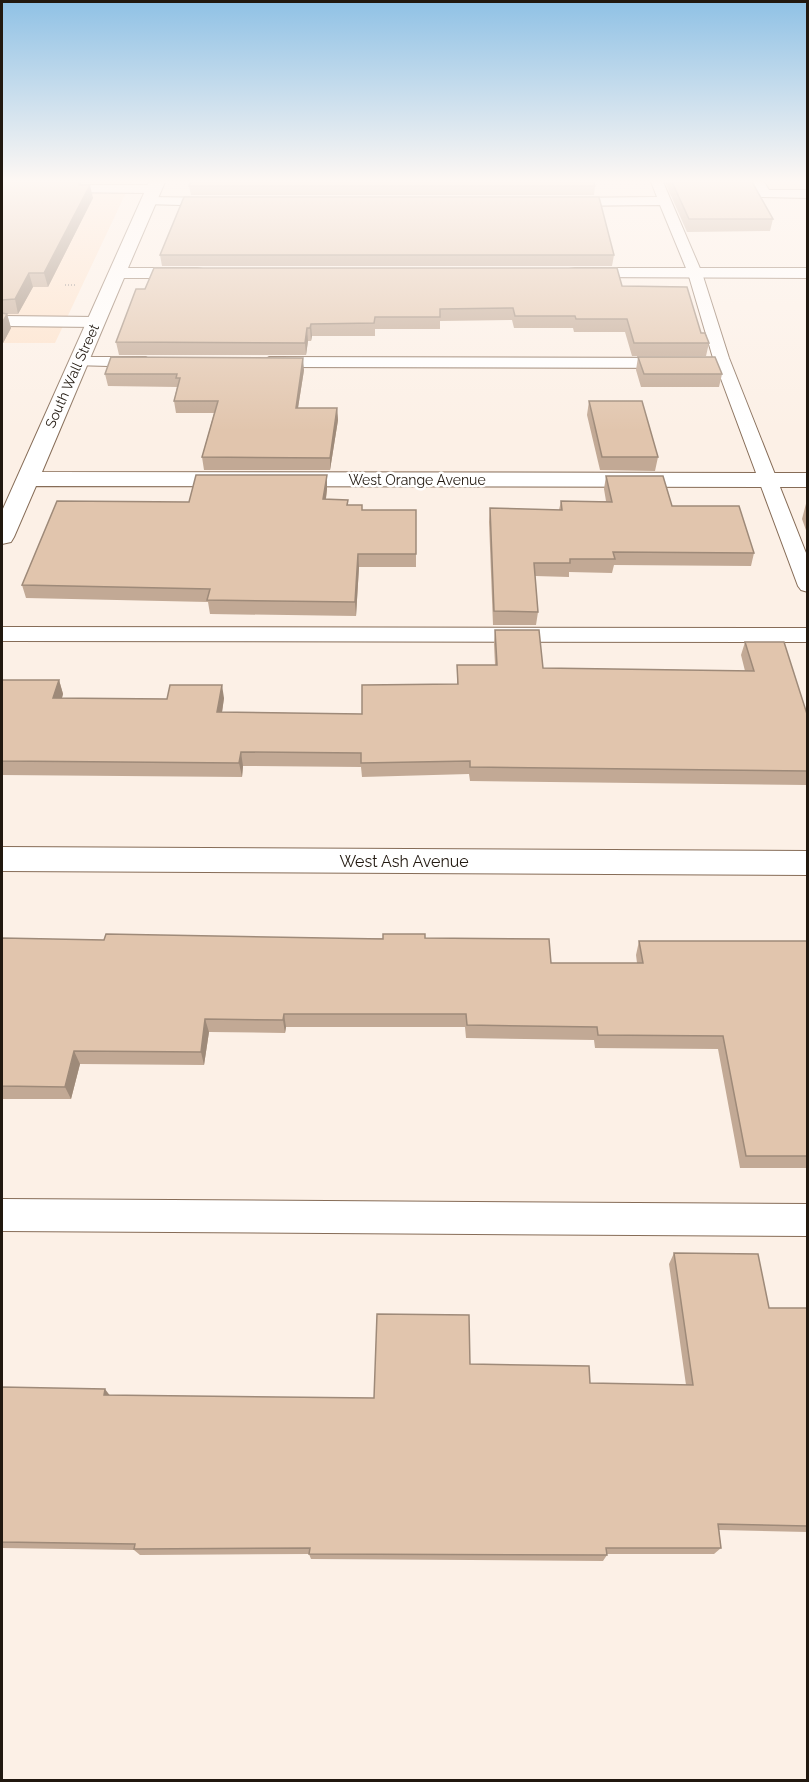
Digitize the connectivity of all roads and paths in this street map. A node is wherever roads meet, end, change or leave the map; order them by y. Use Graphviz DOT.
graph roads {
  1 [pos="120,265"];
  2 [pos="692,265"];
  3 [pos="117,273"];
  4 [pos="212,273"];
  5 [pos="554,273"];
  6 [pos="695,273"];
  7 [pos="807,273"];
  8 [pos="65,285"];
  9 [pos="77,285"];
  10 [pos="2,321"];
  11 [pos="96,322"];
  12 [pos="78,362"];
  13 [pos="159,362"];
  14 [pos="255,362"];
  15 [pos="723,363"];
  16 [pos="27,479"];
  17 [pos="767,480"];
  18 [pos="807,480"];
  19 [pos="2,537"];
  20 [pos="807,586"];
  21 [pos="2,634"];
  22 [pos="807,635"];
  23 [pos="2,859"];
  24 [pos="807,863"];
  25 [pos="2,1215"];
  26 [pos="807,1220"];
  1 -- 3 [label="street, South Wall Street"];
  2 -- 6 [label="lane"];
  3 -- 4 [label="street"];
  3 -- 11 [label="street, South Wall Street"];
  5 -- 6 [label="street"];
  6 -- 7 [label="street"];
  6 -- 15 [label="lane"];
  8 -- 9 [label="path"];
  10 -- 11 [label="lane"];
  11 -- 12 [label="street, South Wall Street"];
  12 -- 13 [label="lane"];
  12 -- 16 [label="street, South Wall Street"];
  14 -- 15 [label="lane"];
  15 -- 17 [label="lane"];
  16 -- 17 [label="street, West Orange Avenue"];
  16 -- 19 [label="street, South Wall Street"];
  17 -- 18 [label="street, West Orange Avenue"];
  17 -- 20 [label="lane"];
  21 -- 22 [label="lane"];
  23 -- 24 [label="street, West Ash Avenue"];
  25 -- 26 [label="lane"];
}
